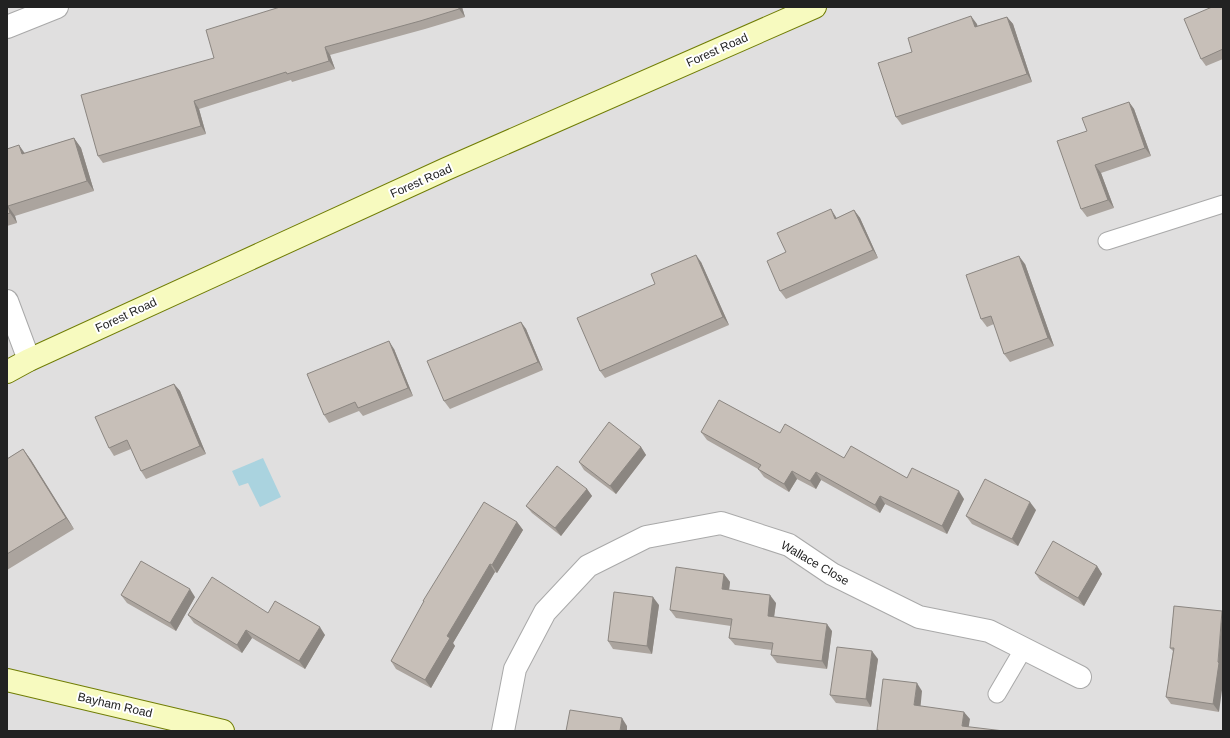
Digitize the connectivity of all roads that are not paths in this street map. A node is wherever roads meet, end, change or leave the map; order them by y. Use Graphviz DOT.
graph roads {
  1 [pos="57,7"];
  2 [pos="815,7"];
  3 [pos="7,28"];
  4 [pos="1223,204"];
  5 [pos="1107,241"];
  6 [pos="7,302"];
  7 [pos="29,360"];
  8 [pos="7,372"];
  9 [pos="1024,648"];
  10 [pos="1080,677"];
  11 [pos="7,680"];
  12 [pos="997,694"];
  13 [pos="223,731"];
  14 [pos="503,731"];
  1 -- 3 [label="street"];
  2 -- 7 [label="street, Forest Road"];
  4 -- 5 [label="lane"];
  6 -- 7 [label="street"];
  7 -- 8 [label="street, Forest Road"];
  9 -- 10 [label="street, Wallace Close"];
  9 -- 12 [label="lane"];
  9 -- 14 [label="street, Wallace Close"];
  11 -- 13 [label="street, Bayham Road"];
}
